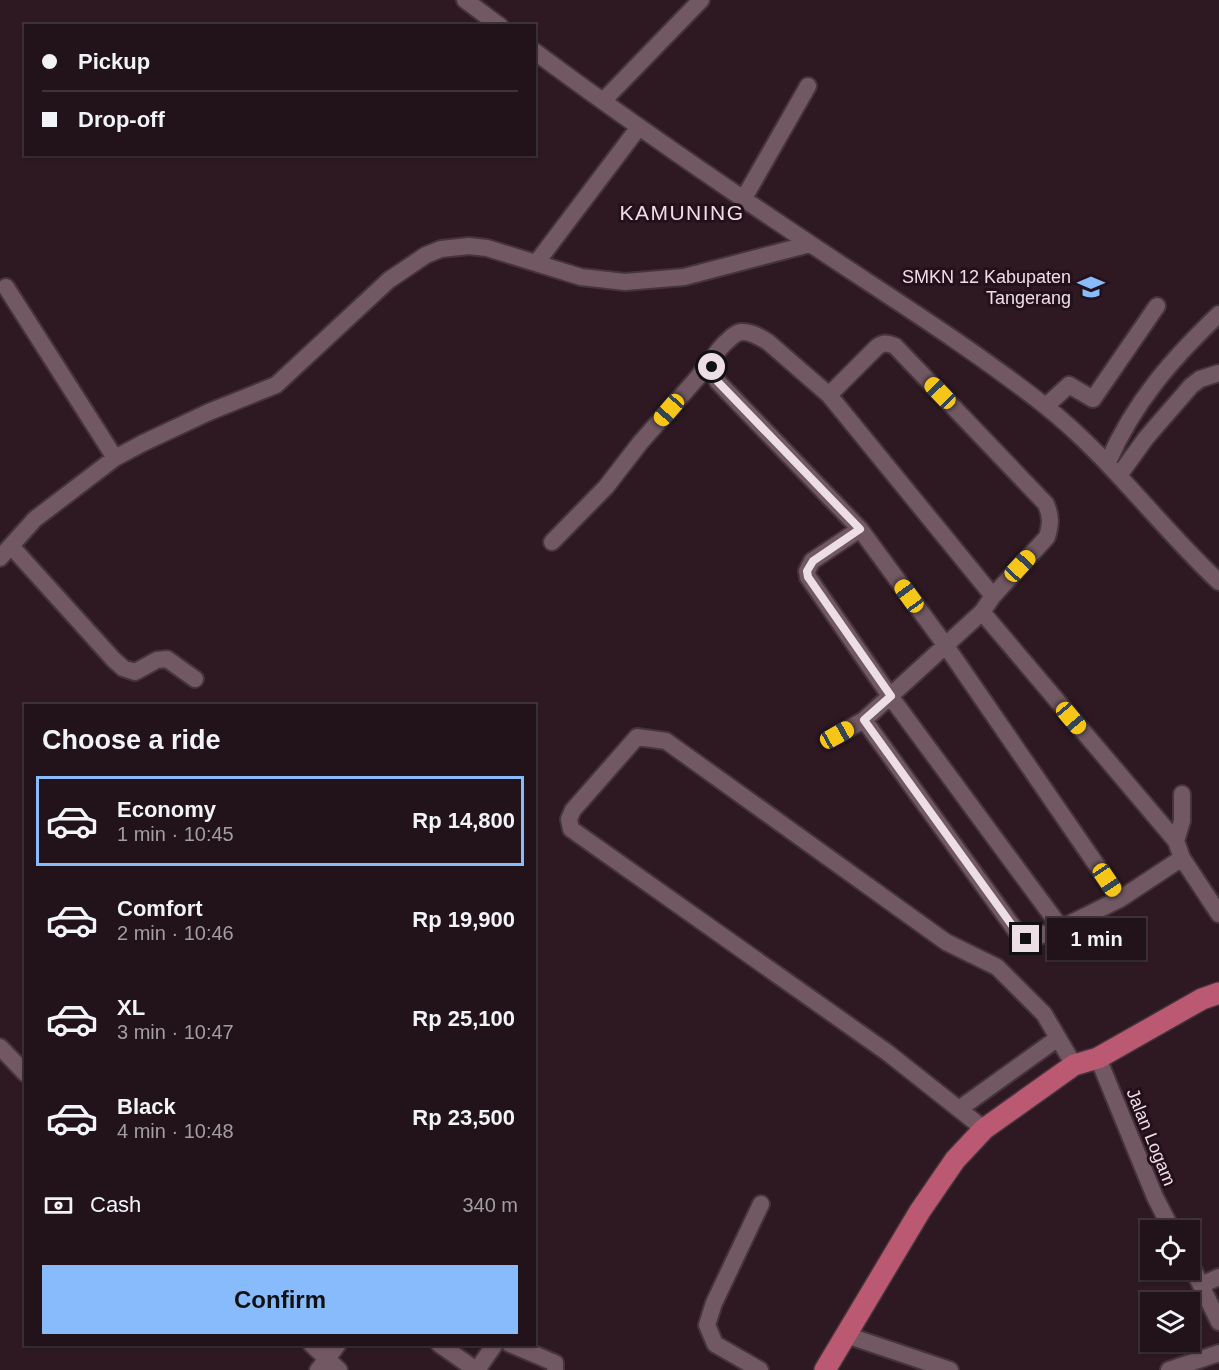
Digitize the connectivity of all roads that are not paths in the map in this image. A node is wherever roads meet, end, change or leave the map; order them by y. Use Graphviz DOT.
graph roads {
  1 [pos="465,0"];
  2 [pos="701,0"];
  3 [pos="497,24"];
  4 [pos="536,55"];
  5 [pos="808,86"];
  6 [pos="603,101"];
  7 [pos="639,127"];
  8 [pos="744,198"];
  9 [pos="810,244"];
  10 [pos="537,262"];
  11 [pos="6,287"];
  12 [pos="1157,306"];
  13 [pos="1219,314"];
  14 [pos="713,360"];
  15 [pos="1219,374"];
  16 [pos="829,395"];
  17 [pos="1046,406"];
  18 [pos="115,459"];
  19 [pos="1108,462"];
  20 [pos="1120,474"];
  21 [pos="860,529"];
  22 [pos="552,542"];
  23 [pos="5,552"];
  24 [pos="1219,582"];
  25 [pos="993,596"];
  26 [pos="982,612"];
  27 [pos="946,646"];
  28 [pos="195,679"];
  29 [pos="891,696"];
  30 [pos="864,720"];
  31 [pos="837,735"];
  32 [pos="1182,794"];
  33 [pos="1176,841"];
  34 [pos="1182,858"];
  35 [pos="1120,899"];
  36 [pos="1219,914"];
  37 [pos="1061,928"];
  38 [pos="1219,993"];
  39 [pos="1058,1038"];
  40 [pos="0,1047"];
  41 [pos="1098,1058"];
  42 [pos="1074,1065"];
  43 [pos="24,1072"];
  44 [pos="959,1109"];
  45 [pos="984,1129"];
  46 [pos="761,1204"];
  47 [pos="1167,1220"];
  48 [pos="1219,1277"];
  49 [pos="1199,1280"];
  50 [pos="1202,1285"];
  51 [pos="1219,1322"];
  52 [pos="846,1335"];
  53 [pos="313,1346"];
  54 [pos="337,1346"];
  55 [pos="442,1346"];
  56 [pos="494,1346"];
  57 [pos="514,1346"];
  58 [pos="1219,1353"];
  59 [pos="328,1366"];
  60 [pos="477,1370"];
  61 [pos="555,1370"];
  62 [pos="760,1370"];
  63 [pos="825,1370"];
  64 [pos="950,1370"];
  65 [pos="1169,1370"];
  1 -- 3 [label="street"];
  2 -- 6 [label="street"];
  4 -- 6 [label="street"];
  5 -- 8 [label="street"];
  6 -- 7 [label="street"];
  7 -- 8 [label="street"];
  7 -- 10 [label="street"];
  8 -- 9 [label="street"];
  9 -- 10 [label="street"];
  9 -- 17 [label="street"];
  10 -- 18 [label="street"];
  11 -- 18 [label="street"];
  12 -- 17 [label="street"];
  13 -- 19 [label="street"];
  14 -- 16 [label="street"];
  14 -- 21 [label="street"];
  14 -- 22 [label="street"];
  15 -- 20 [label="street"];
  16 -- 25 [label="street"];
  16 -- 25 [label="street"];
  17 -- 19 [label="street"];
  18 -- 23 [label="street"];
  19 -- 20 [label="street"];
  20 -- 24 [label="street"];
  21 -- 27 [label="street"];
  21 -- 29 [label="street"];
  23 -- 28 [label="street"];
  25 -- 26 [label="street"];
  26 -- 27 [label="street"];
  26 -- 33 [label="street"];
  27 -- 29 [label="street"];
  27 -- 35 [label="street"];
  29 -- 30 [label="street"];
  29 -- 37 [label="street"];
  30 -- 31 [label="street"];
  30 -- 37 [label="street"];
  32 -- 33 [label="street"];
  33 -- 34 [label="street"];
  34 -- 35 [label="street"];
  34 -- 36 [label="street"];
  35 -- 37 [label="street"];
  38 -- 41 [label="main road"];
  39 -- 42 [label="street"];
  39 -- 44 [label="street"];
  39 -- 44 [label="street"];
  40 -- 43 [label="street"];
  41 -- 42 [label="main road"];
  41 -- 47 [label="street, Jalan Logam"];
  42 -- 45 [label="main road"];
  44 -- 45 [label="street"];
  45 -- 52 [label="main road"];
  46 -- 62 [label="street"];
  48 -- 50 [label="street"];
  49 -- 50 [label="street"];
  50 -- 51 [label="street"];
  52 -- 63 [label="main road"];
  52 -- 64 [label="street"];
  53 -- 59 [label="street"];
  54 -- 59 [label="street"];
  55 -- 60 [label="street"];
  56 -- 60 [label="street"];
  57 -- 61 [label="street"];
  58 -- 65 [label="street"];
}
